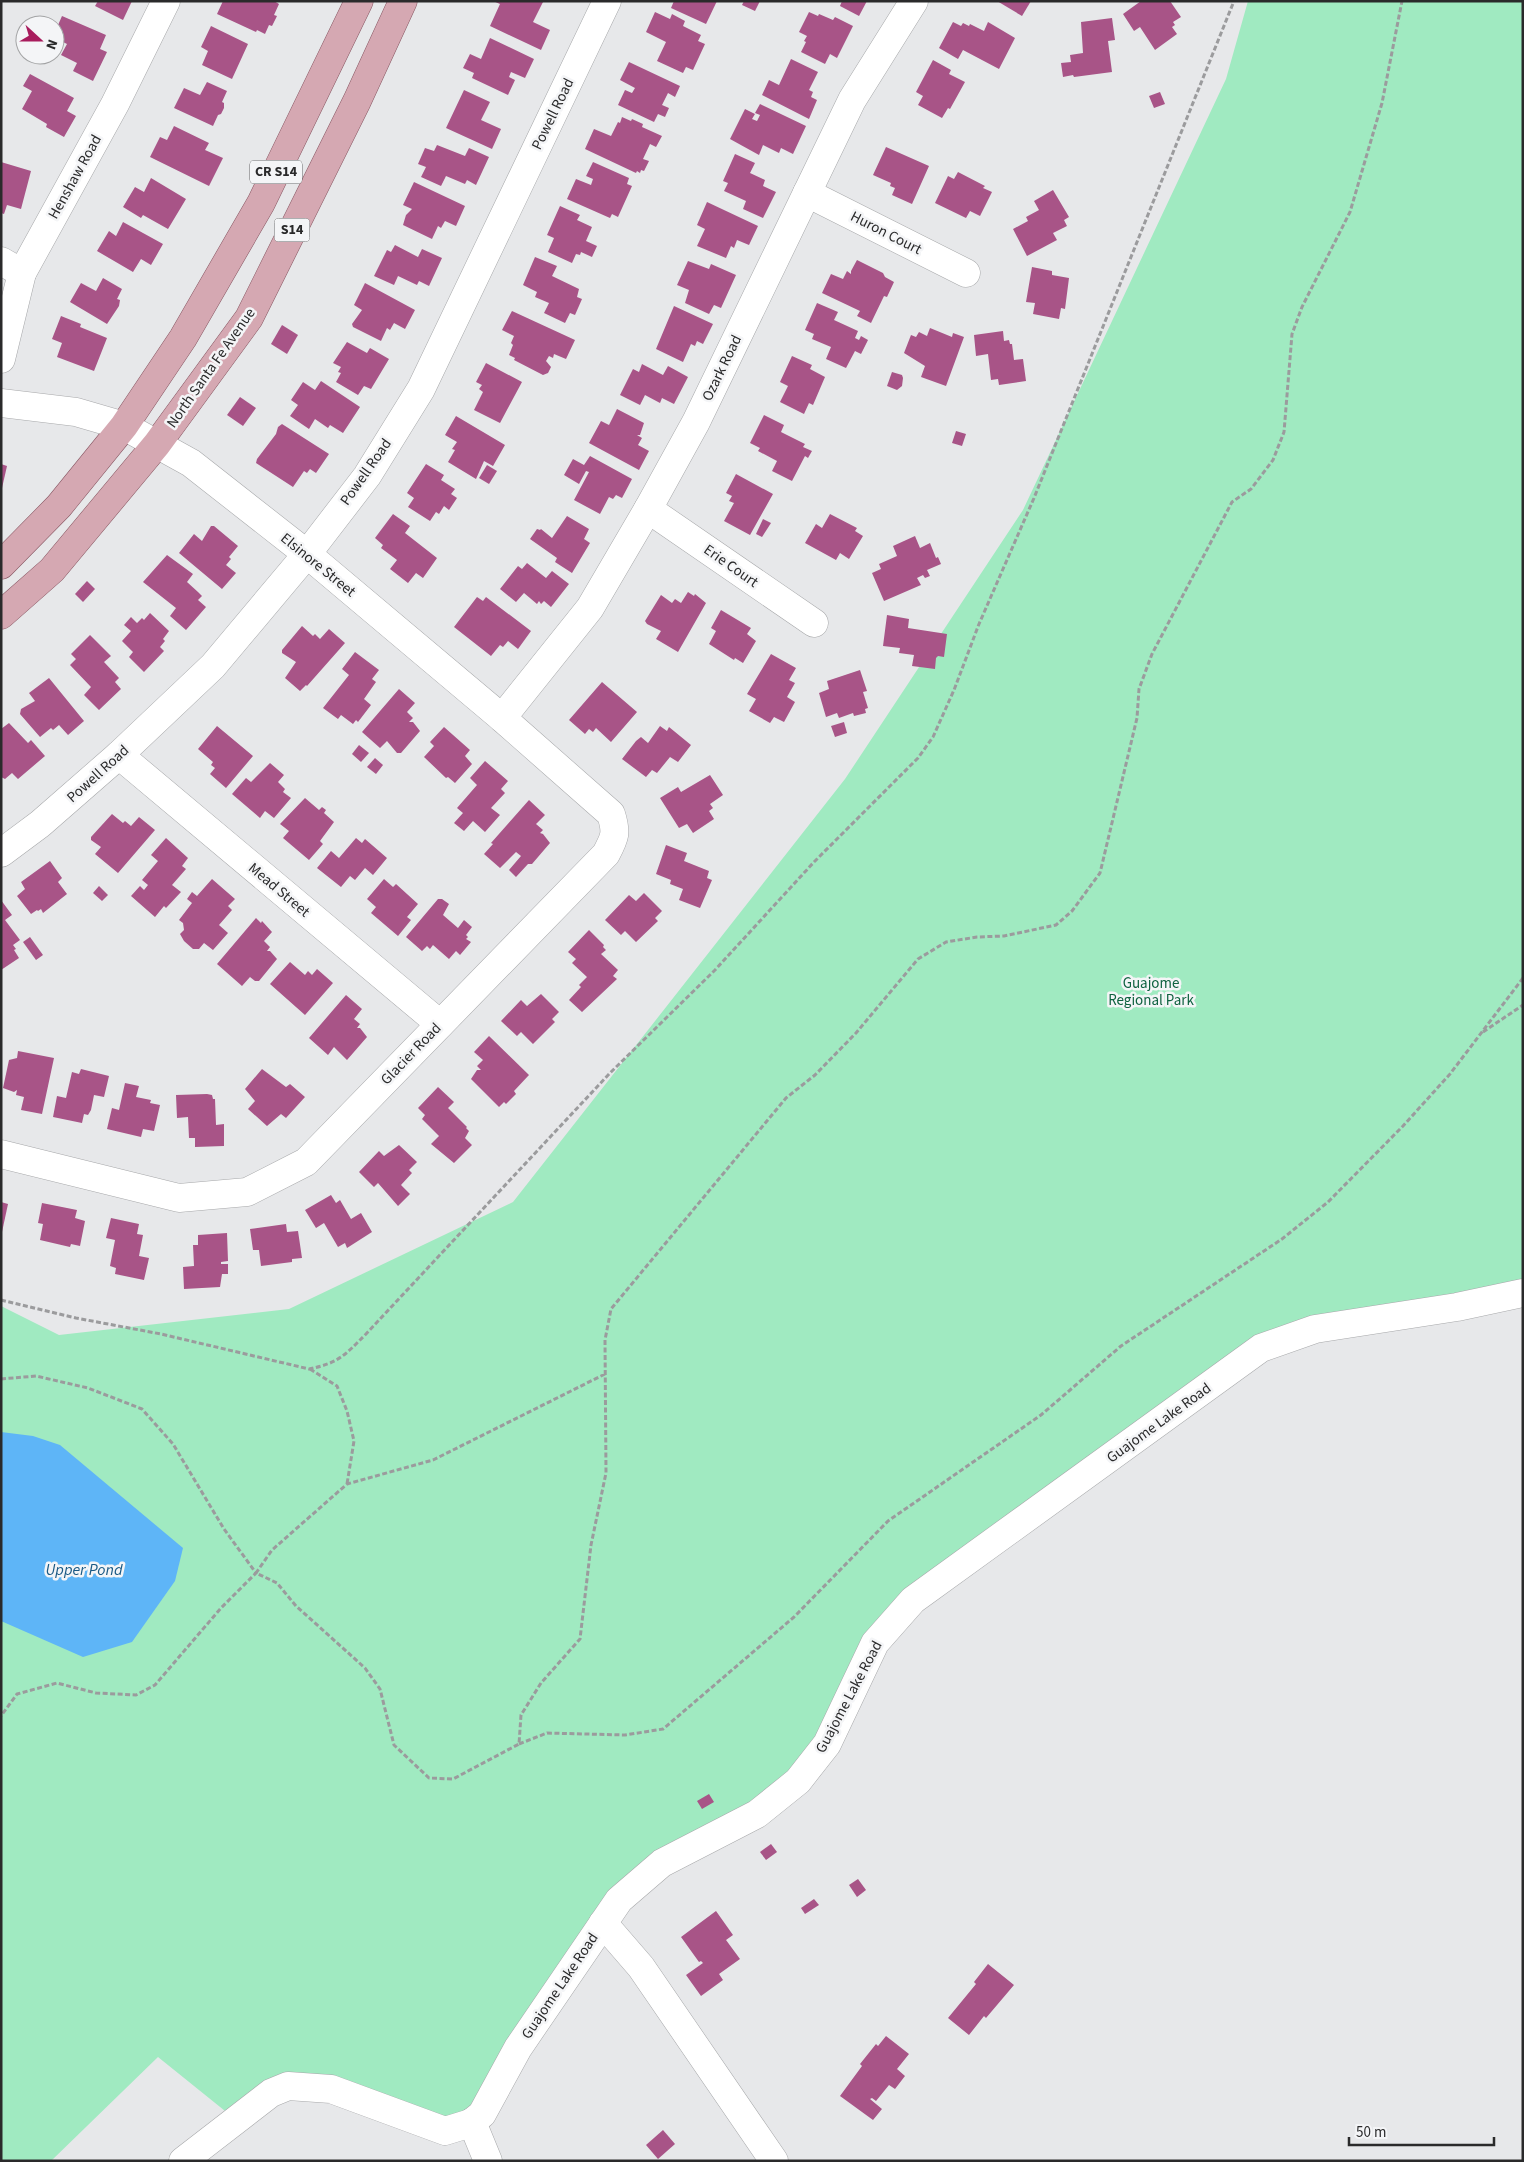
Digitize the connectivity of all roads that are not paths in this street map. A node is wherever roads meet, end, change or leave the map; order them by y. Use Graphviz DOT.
graph roads {
  1 [pos="166,1"];
  2 [pos="359,1"];
  3 [pos="402,1"];
  4 [pos="607,1"];
  5 [pos="914,1"];
  6 [pos="807,193"];
  7 [pos="12,267"];
  8 [pos="966,274"];
  9 [pos="1,360"];
  10 [pos="1,403"];
  11 [pos="124,426"];
  12 [pos="157,444"];
  13 [pos="648,509"];
  14 [pos="307,554"];
  15 [pos="1,566"];
  16 [pos="1,615"];
  17 [pos="814,623"];
  18 [pos="502,718"];
  19 [pos="119,756"];
  20 [pos="1,853"];
  21 [pos="440,1024"];
  22 [pos="1,1154"];
  23 [pos="1523,1293"];
  24 [pos="604,1923"];
  25 [pos="472,2122"];
  26 [pos="183,2161"];
  27 [pos="488,2161"];
  28 [pos="774,2161"];
  1 -- 7 [label="street, Henshaw Road"];
  2 -- 11 [label="main road, CR S14"];
  3 -- 12 [label="main road, North Santa Fe Avenue / S14"];
  4 -- 14 [label="street, Powell Road"];
  5 -- 6 [label="street, Ozark Road"];
  6 -- 8 [label="street, Huron Court"];
  6 -- 13 [label="street, Ozark Road"];
  7 -- 9 [label="street, Henshaw Road"];
  10 -- 11 [label="street, Elsinore Street"];
  11 -- 12 [label="street, Elsinore Street"];
  11 -- 15 [label="main road, CR S14"];
  12 -- 14 [label="street, Elsinore Street"];
  12 -- 16 [label="main road, North Santa Fe Avenue / S14"];
  13 -- 17 [label="street, Erie Court"];
  13 -- 18 [label="street, Ozark Road"];
  14 -- 18 [label="street, Elsinore Street"];
  14 -- 19 [label="street, Powell Road"];
  18 -- 21 [label="street, Glacier Road"];
  19 -- 20 [label="street, Powell Road"];
  19 -- 21 [label="street, Mead Street"];
  21 -- 22 [label="street, Glacier Road"];
  23 -- 24 [label="street, Guajome Lake Road"];
  24 -- 25 [label="street, Guajome Lake Road"];
  24 -- 28 [label="street"];
  25 -- 26 [label="street"];
  25 -- 27 [label="street"];
}
